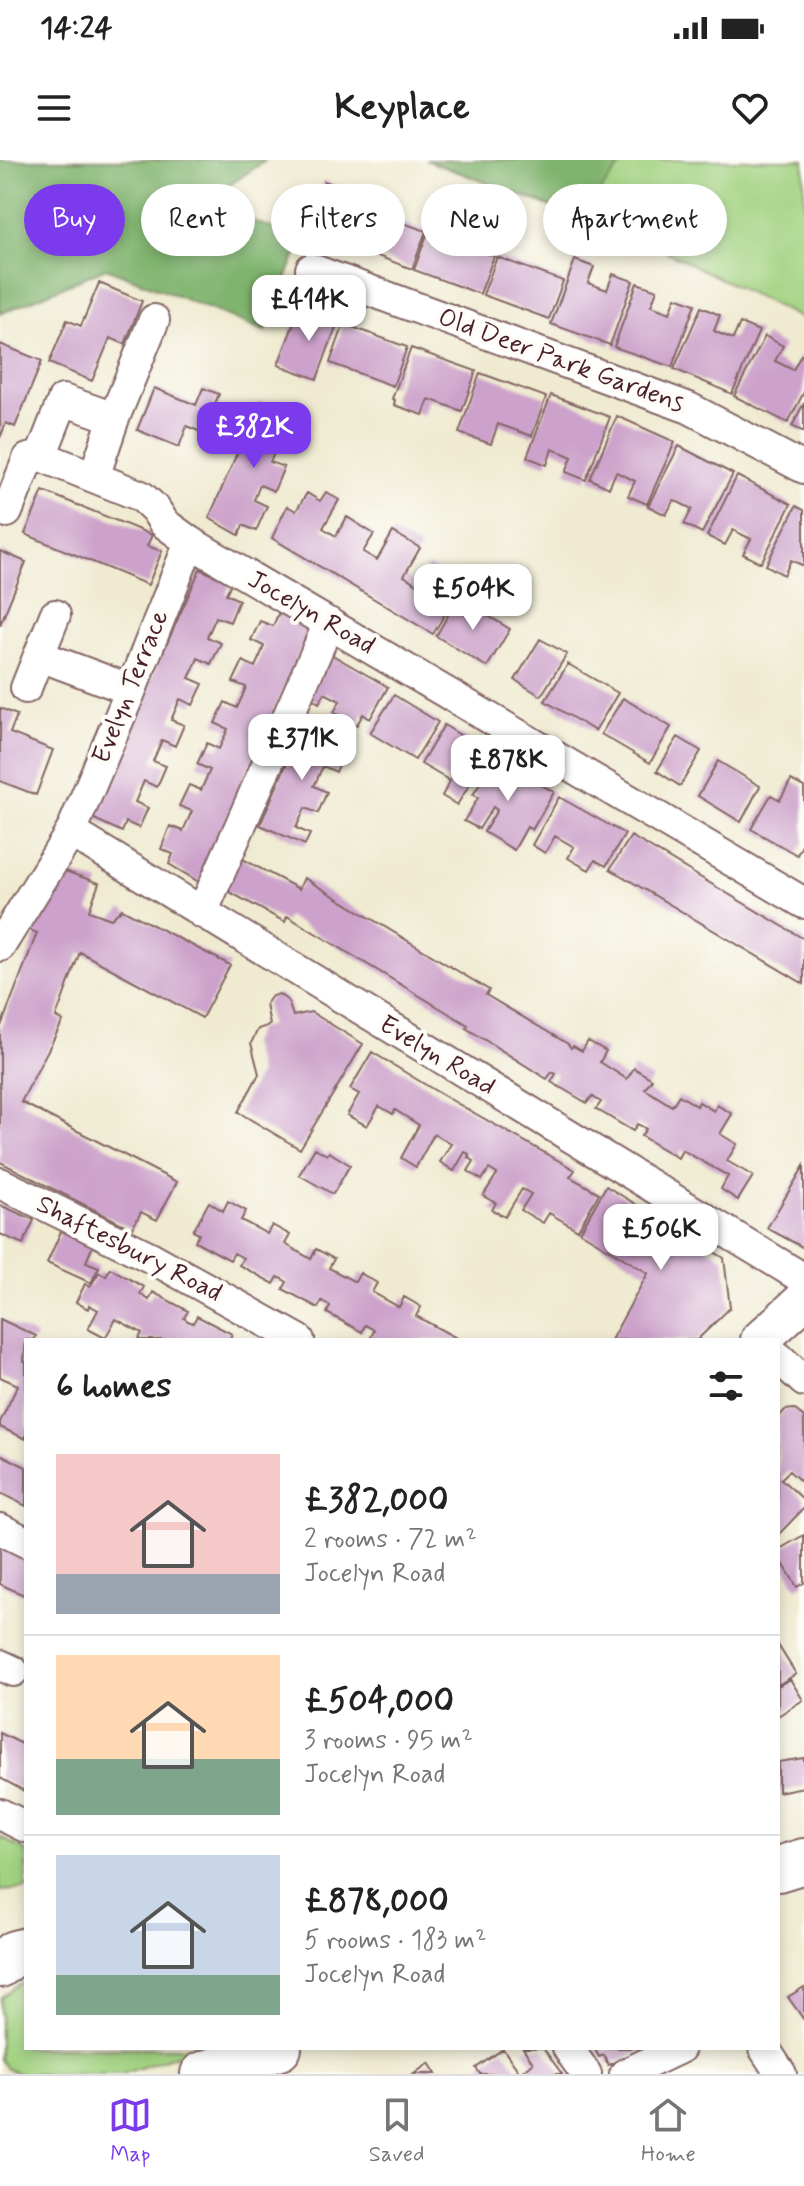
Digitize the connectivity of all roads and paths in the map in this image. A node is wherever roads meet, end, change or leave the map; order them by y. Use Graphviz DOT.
graph roads {
  1 [pos="311,269"];
  2 [pos="154,320"];
  3 [pos="114,418"];
  4 [pos="41,456"];
  5 [pos="804,468"];
  6 [pos="94,477"];
  7 [pos="7,512"];
  8 [pos="190,542"];
  9 [pos="55,615"];
  10 [pos="329,623"];
  11 [pos="40,656"];
  12 [pos="26,688"];
  13 [pos="131,690"];
  14 [pos="71,832"];
  15 [pos="804,903"];
  16 [pos="202,913"];
  17 [pos="0,946"];
  18 [pos="0,1183"];
  19 [pos="804,1279"];
  20 [pos="804,1300"];
  21 [pos="295,1338"];
  22 [pos="762,1338"];
  23 [pos="780,1359"];
  24 [pos="804,1381"];
  25 [pos="0,1529"];
  26 [pos="24,1541"];
  27 [pos="0,1814"];
  28 [pos="24,1826"];
  29 [pos="804,1861"];
  30 [pos="780,1868"];
  31 [pos="273,2050"];
  32 [pos="569,2050"];
  33 [pos="676,2050"];
  34 [pos="765,2050"];
  35 [pos="203,2074"];
  36 [pos="586,2074"];
  37 [pos="625,2074"];
  38 [pos="781,2074"];
  1 -- 5 [label="street, Old Deer Park Gardens"];
  2 -- 3 [label="street"];
  3 -- 4 [label="street"];
  3 -- 6 [label="street"];
  4 -- 6 [label="street, Jocelyn Road"];
  4 -- 7 [label="street"];
  6 -- 8 [label="street, Jocelyn Road"];
  8 -- 10 [label="street, Jocelyn Road"];
  8 -- 13 [label="street, Evelyn Terrace"];
  9 -- 11 [label="street"];
  10 -- 15 [label="street, Jocelyn Road"];
  10 -- 16 [label="street"];
  11 -- 12 [label="street"];
  11 -- 13 [label="street"];
  13 -- 14 [label="street, Evelyn Terrace"];
  14 -- 16 [label="street, Evelyn Road"];
  14 -- 17 [label="street, Evelyn Terrace"];
  16 -- 19 [label="street, Evelyn Road"];
  18 -- 21 [label="street, Shaftesbury Road"];
  20 -- 22 [label="main road"];
  23 -- 24 [label="street"];
  25 -- 26 [label="street"];
  27 -- 28 [label="street"];
  29 -- 30 [label="highway"];
  31 -- 35 [label="highway"];
  32 -- 36 [label="street"];
  33 -- 37 [label="street"];
  34 -- 38 [label="street"];
}
